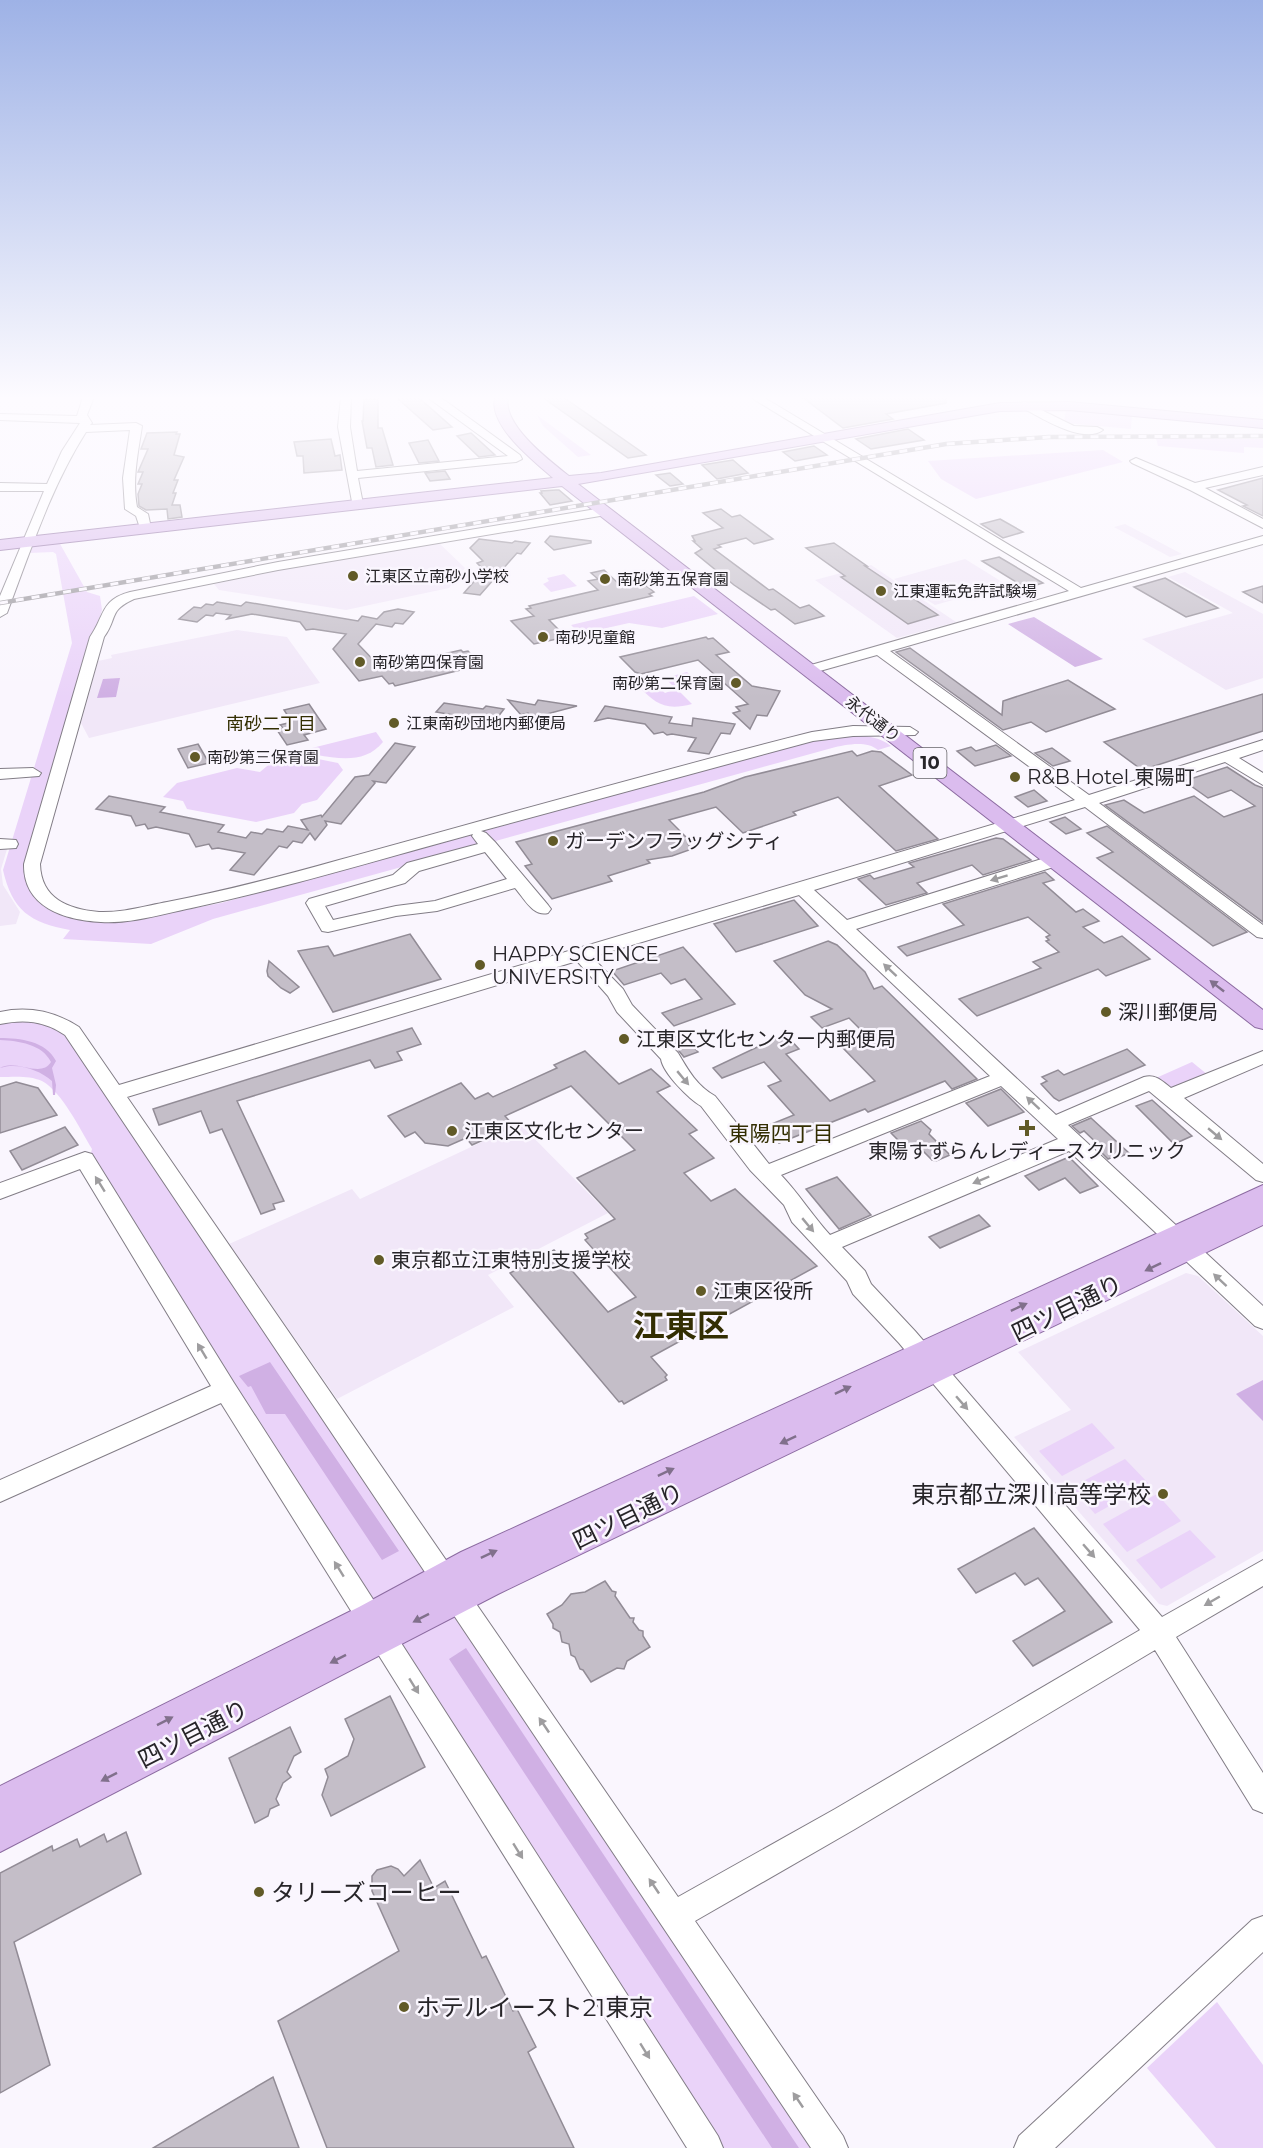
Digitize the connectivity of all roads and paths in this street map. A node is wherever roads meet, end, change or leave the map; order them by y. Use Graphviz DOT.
graph roads {
  1 [pos="48,497"];
  2 [pos="128,497"];
  3 [pos="356,497"];
  4 [pos="415,497"];
  5 [pos="590,497"];
  6 [pos="595,497"];
  7 [pos="921,497"];
  8 [pos="1213,497"];
  9 [pos="357,504"];
  10 [pos="601,505"];
  11 [pos="1263,524"];
  12 [pos="145,528"];
  13 [pos="1263,540"];
  14 [pos="28,541"];
  15 [pos="0,545"];
  16 [pos="1079,592"];
  17 [pos="0,613"];
  18 [pos="879,650"];
  19 [pos="816,668"];
  20 [pos="890,732"];
  21 [pos="910,732"];
  22 [pos="1263,745"];
  23 [pos="1227,757"];
  24 [pos="33,773"];
  25 [pos="0,774"];
  26 [pos="1263,780"];
  27 [pos="1087,802"];
  28 [pos="1018,823"];
  29 [pos="474,829"];
  30 [pos="489,846"];
  31 [pos="1054,861"];
  32 [pos="519,881"];
  33 [pos="802,888"];
  34 [pos="542,909"];
  35 [pos="843,927"];
  36 [pos="1263,933"];
  37 [pos="580,954"];
  38 [pos="1263,1002"];
  39 [pos="0,1018"];
  40 [pos="1263,1022"];
  41 [pos="1263,1057"];
  42 [pos="1005,1077"];
  43 [pos="116,1093"];
  44 [pos="1171,1096"];
  45 [pos="1055,1123"];
  46 [pos="1073,1141"];
  47 [pos="766,1173"];
  48 [pos="1263,1175"];
  49 [pos="0,1191"];
  50 [pos="1263,1194"];
  51 [pos="1263,1214"];
  52 [pos="1180,1243"];
  53 [pos="827,1245"];
  54 [pos="1263,1320"];
  55 [pos="928,1362"];
  56 [pos="226,1390"];
  57 [pos="0,1491"];
  58 [pos="1263,1572"];
  59 [pos="448,1590"];
  60 [pos="380,1626"];
  61 [pos="1158,1632"];
  62 [pos="1263,1799"];
  63 [pos="0,1804"];
  64 [pos="0,1834"];
  65 [pos="674,1916"];
  66 [pos="1263,1931"];
  67 [pos="706,2148"];
  68 [pos="831,2148"];
  69 [pos="1030,2148"];
  1 -- 14 [label="street"];
  2 -- 12 [label="street"];
  3 -- 9 [label="street"];
  4 -- 9 [label="main road"];
  5 -- 10 [label="main road, 永代通り / 10"];
  6 -- 10 [label="main road, 永代通り / 10"];
  7 -- 16 [label="street"];
  8 -- 11 [label="street"];
  9 -- 12 [label="main road"];
  10 -- 19 [label="main road, 永代通り / 10"];
  10 -- 29 [label="street"];
  12 -- 14 [label="main road"];
  13 -- 16 [label="street"];
  14 -- 15 [label="main road"];
  14 -- 17 [label="street"];
  16 -- 18 [label="street"];
  18 -- 19 [label="street"];
  18 -- 27 [label="street"];
  19 -- 20 [label="main road, 永代通り / 10"];
  19 -- 21 [label="main road, 永代通り / 10"];
  20 -- 21 [label="street"];
  20 -- 28 [label="main road, 永代通り / 10"];
  20 -- 29 [label="street"];
  21 -- 28 [label="main road, 永代通り / 10"];
  22 -- 23 [label="street"];
  23 -- 26 [label="street"];
  23 -- 27 [label="street"];
  24 -- 25 [label="street"];
  27 -- 28 [label="street"];
  27 -- 36 [label="street"];
  28 -- 31 [label="main road, 永代通り / 10"];
  28 -- 33 [label="street"];
  28 -- 38 [label="main road, 永代通り / 10"];
  29 -- 30 [label="street"];
  30 -- 32 [label="street"];
  30 -- 32 [label="street"];
  31 -- 35 [label="street, one-way"];
  40 -- 31 [label="main road, 永代通り / 10, one-way"];
  32 -- 34 [label="street"];
  33 -- 35 [label="street"];
  33 -- 37 [label="street"];
  42 -- 35 [label="street, one-way"];
  37 -- 43 [label="street"];
  37 -- 47 [label="street, one-way"];
  39 -- 43 [label="street"];
  41 -- 44 [label="street"];
  45 -- 42 [label="street, one-way"];
  42 -- 47 [label="street"];
  43 -- 59 [label="street"];
  44 -- 45 [label="street"];
  44 -- 48 [label="street, one-way"];
  45 -- 46 [label="street"];
  46 -- 52 [label="street"];
  46 -- 53 [label="street, one-way"];
  47 -- 53 [label="street, one-way"];
  56 -- 49 [label="street, one-way"];
  50 -- 52 [label="main road, 四ツ目通り"];
  51 -- 52 [label="main road, 四ツ目通り"];
  54 -- 52 [label="street, one-way"];
  52 -- 55 [label="main road, 四ツ目通り"];
  53 -- 55 [label="street"];
  55 -- 59 [label="main road, 四ツ目通り"];
  55 -- 61 [label="street, one-way"];
  56 -- 57 [label="street"];
  60 -- 56 [label="street, one-way"];
  58 -- 61 [label="street, one-way"];
  59 -- 60 [label="main road, 四ツ目通り"];
  65 -- 59 [label="street, one-way"];
  63 -- 60 [label="main road, 四ツ目通り, one-way"];
  60 -- 64 [label="main road, 四ツ目通り, one-way"];
  60 -- 67 [label="street, one-way"];
  61 -- 62 [label="street"];
  61 -- 65 [label="street"];
  68 -- 65 [label="street, one-way"];
  66 -- 69 [label="street"];
}
